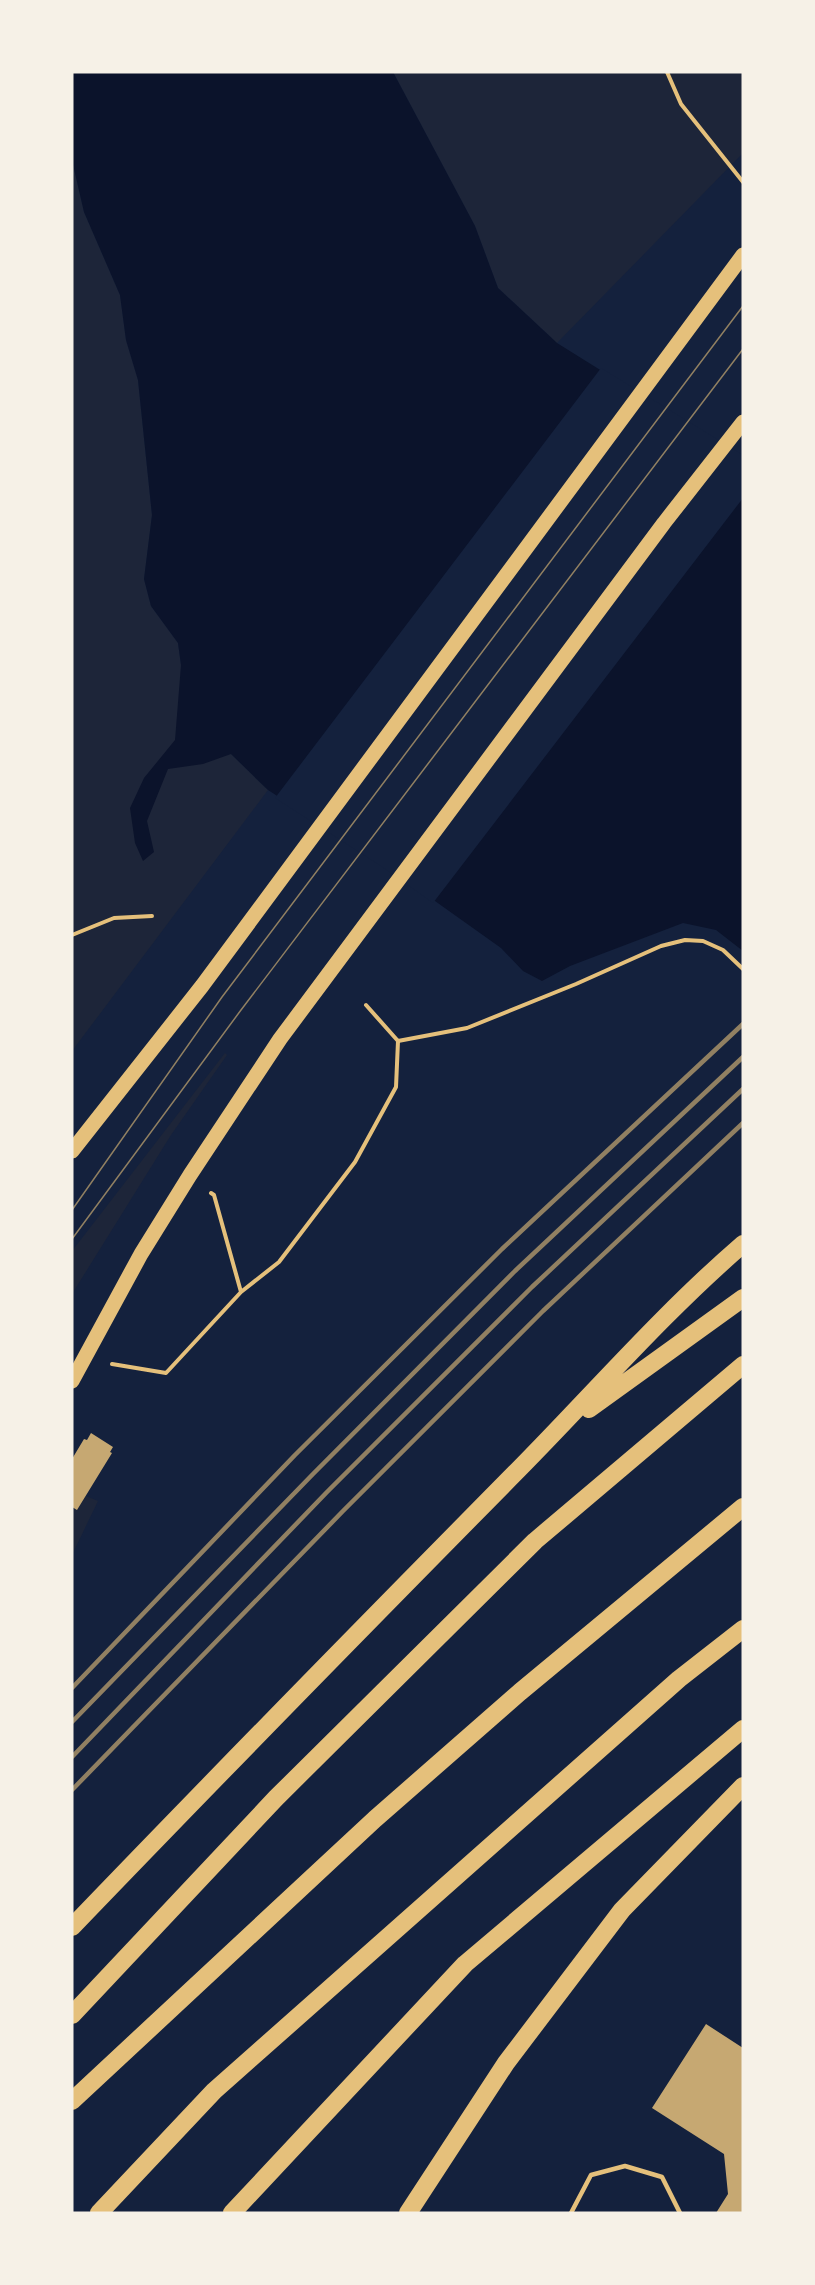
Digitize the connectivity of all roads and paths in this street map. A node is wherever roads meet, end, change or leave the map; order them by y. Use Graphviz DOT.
graph roads {
  1 [pos="667,72"];
  2 [pos="743,182"];
  3 [pos="743,255"];
  4 [pos="743,422"];
  5 [pos="152,916"];
  6 [pos="72,935"];
  7 [pos="743,969"];
  8 [pos="366,1005"];
  9 [pos="398,1041"];
  10 [pos="72,1151"];
  11 [pos="190,1175"];
  12 [pos="743,1244"];
  13 [pos="241,1292"];
  14 [pos="740,1300"];
  15 [pos="85,1360"];
  16 [pos="743,1365"];
  17 [pos="72,1381"];
  18 [pos="550,1437"];
  19 [pos="743,1507"];
  20 [pos="743,1629"];
  21 [pos="743,1729"];
  22 [pos="743,1786"];
  23 [pos="72,1927"];
  24 [pos="72,2015"];
  25 [pos="72,2101"];
  26 [pos="99,2213"];
  27 [pos="232,2213"];
  28 [pos="408,2213"];
  29 [pos="571,2213"];
  30 [pos="680,2213"];
  1 -- 2 [label="path"];
  3 -- 10 [label="main road"];
  4 -- 11 [label="main road"];
  5 -- 6 [label="path"];
  7 -- 9 [label="path"];
  8 -- 9 [label="path"];
  9 -- 13 [label="path"];
  11 -- 13 [label="path"];
  11 -- 15 [label="main road"];
  12 -- 18 [label="highway"];
  13 -- 15 [label="path"];
  14 -- 18 [label="highway"];
  15 -- 17 [label="main road"];
  16 -- 24 [label="highway"];
  18 -- 23 [label="highway"];
  19 -- 25 [label="highway"];
  20 -- 26 [label="highway"];
  21 -- 27 [label="highway"];
  22 -- 28 [label="highway"];
  29 -- 30 [label="lane"];
}
